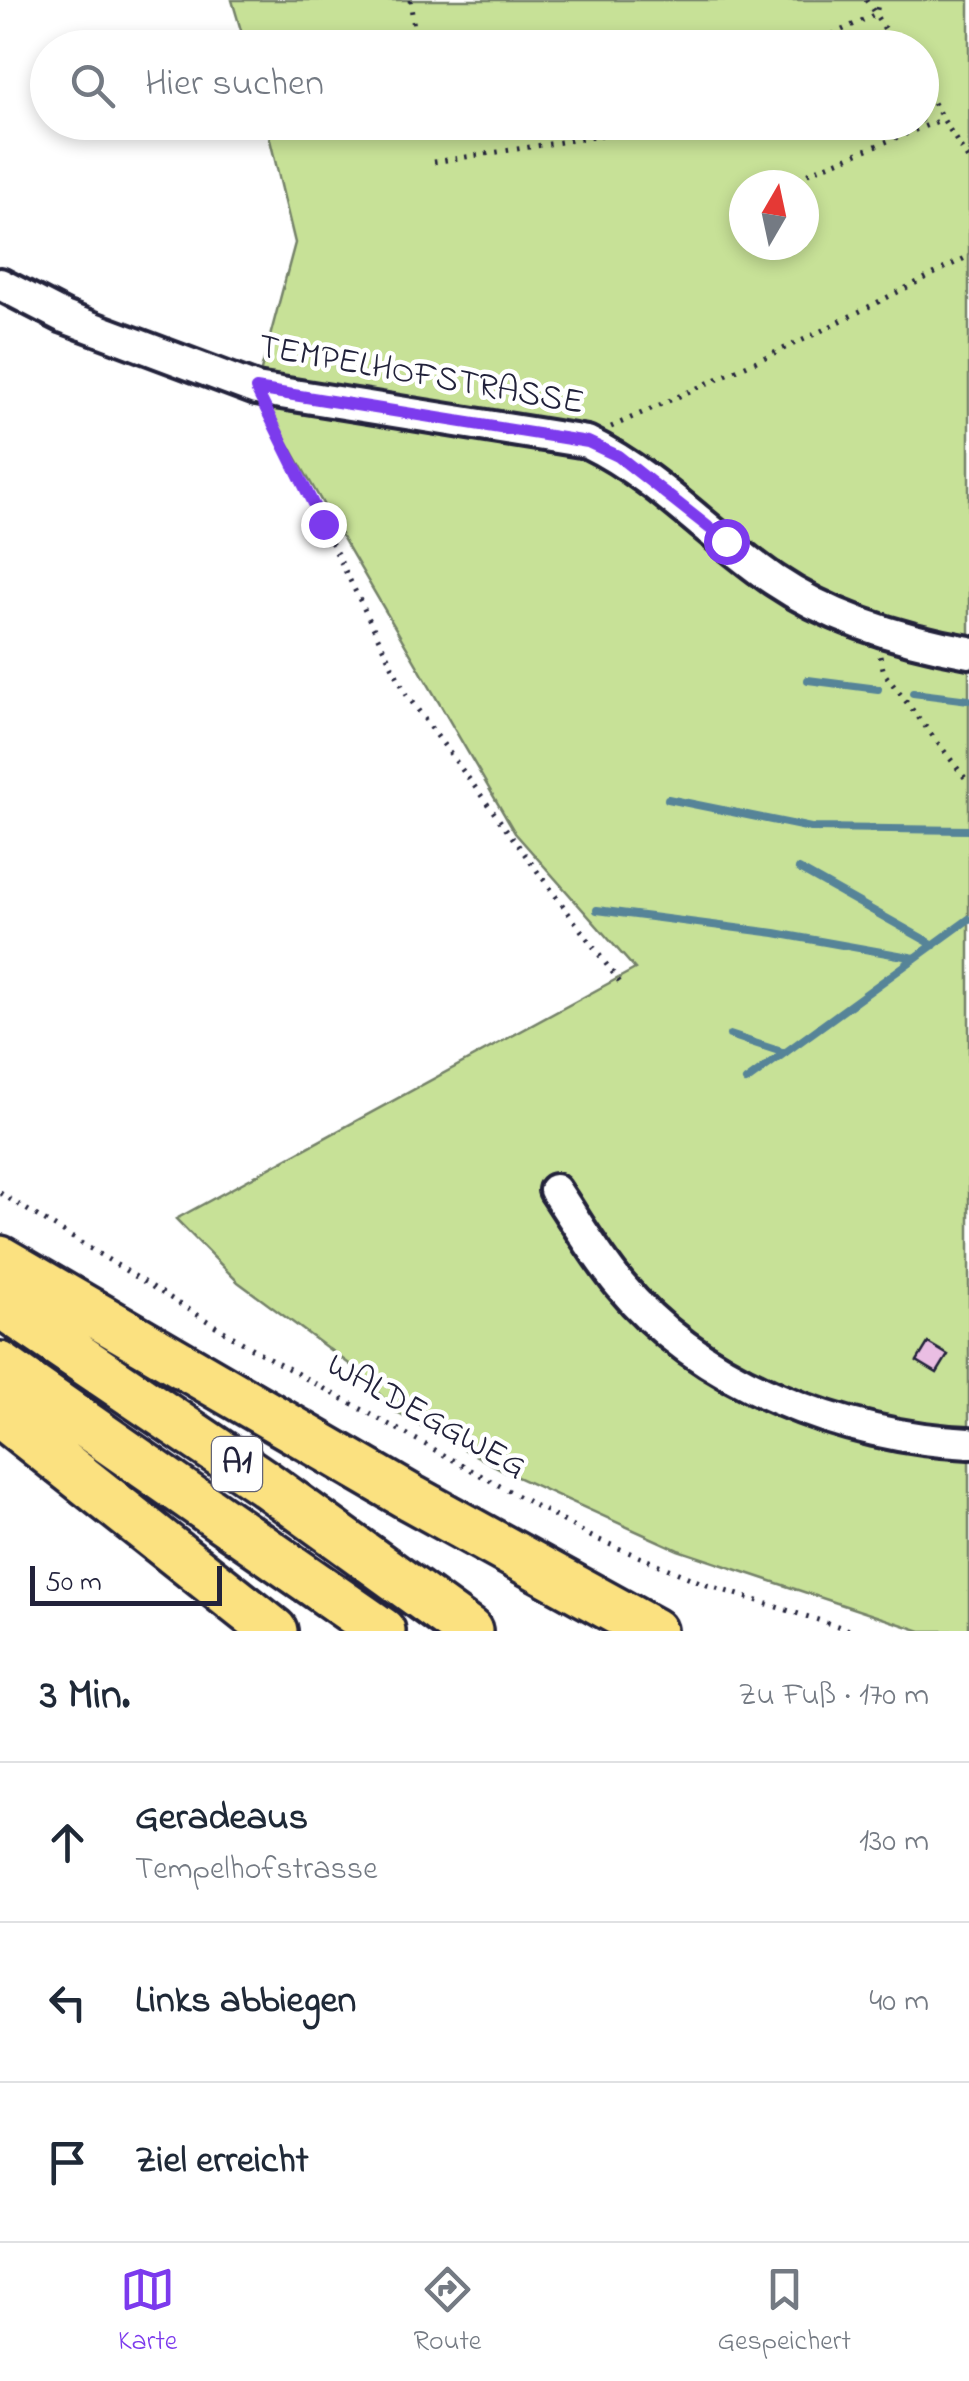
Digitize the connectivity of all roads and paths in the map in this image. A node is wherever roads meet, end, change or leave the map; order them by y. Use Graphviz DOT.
graph roads {
  1 [pos="410,0"];
  2 [pos="866,0"];
  3 [pos="879,0"];
  4 [pos="876,14"];
  5 [pos="414,30"];
  6 [pos="842,30"];
  7 [pos="886,30"];
  8 [pos="939,113"];
  9 [pos="943,119"];
  10 [pos="939,121"];
  11 [pos="574,140"];
  12 [pos="890,140"];
  13 [pos="434,162"];
  14 [pos="969,162"];
  15 [pos="816,170"];
  16 [pos="969,256"];
  17 [pos="0,284"];
  18 [pos="256,389"];
  19 [pos="588,442"];
  20 [pos="872,627"];
  21 [pos="969,652"];
  22 [pos="969,783"];
  23 [pos="622,984"];
  24 [pos="555,1190"];
  25 [pos="0,1193"];
  26 [pos="0,1259"];
  27 [pos="0,1304"];
  28 [pos="0,1365"];
  29 [pos="0,1414"];
  30 [pos="969,1442"];
  31 [pos="274,1631"];
  32 [pos="382,1631"];
  33 [pos="469,1631"];
  34 [pos="653,1631"];
  35 [pos="853,1631"];
  1 -- 5 [label="path"];
  2 -- 4 [label="path"];
  3 -- 4 [label="path"];
  4 -- 6 [label="path"];
  4 -- 7 [label="path"];
  8 -- 9 [label="path"];
  9 -- 10 [label="path"];
  9 -- 14 [label="path"];
  11 -- 13 [label="path"];
  12 -- 15 [label="path"];
  16 -- 19 [label="path"];
  17 -- 18 [label="street, TEMPELHOFSTRASSE"];
  18 -- 19 [label="street, TEMPELHOFSTRASSE"];
  18 -- 23 [label="path"];
  19 -- 20 [label="street, TEMPELHOFSTRASSE"];
  20 -- 21 [label="street, TEMPELHOFSTRASSE"];
  20 -- 22 [label="path"];
  24 -- 30 [label="street"];
  25 -- 35 [label="path, WALDEGGWEG"];
  26 -- 34 [label="highway"];
  27 -- 33 [label="highway, A1"];
  28 -- 32 [label="highway, A1"];
  29 -- 31 [label="highway"];
}
